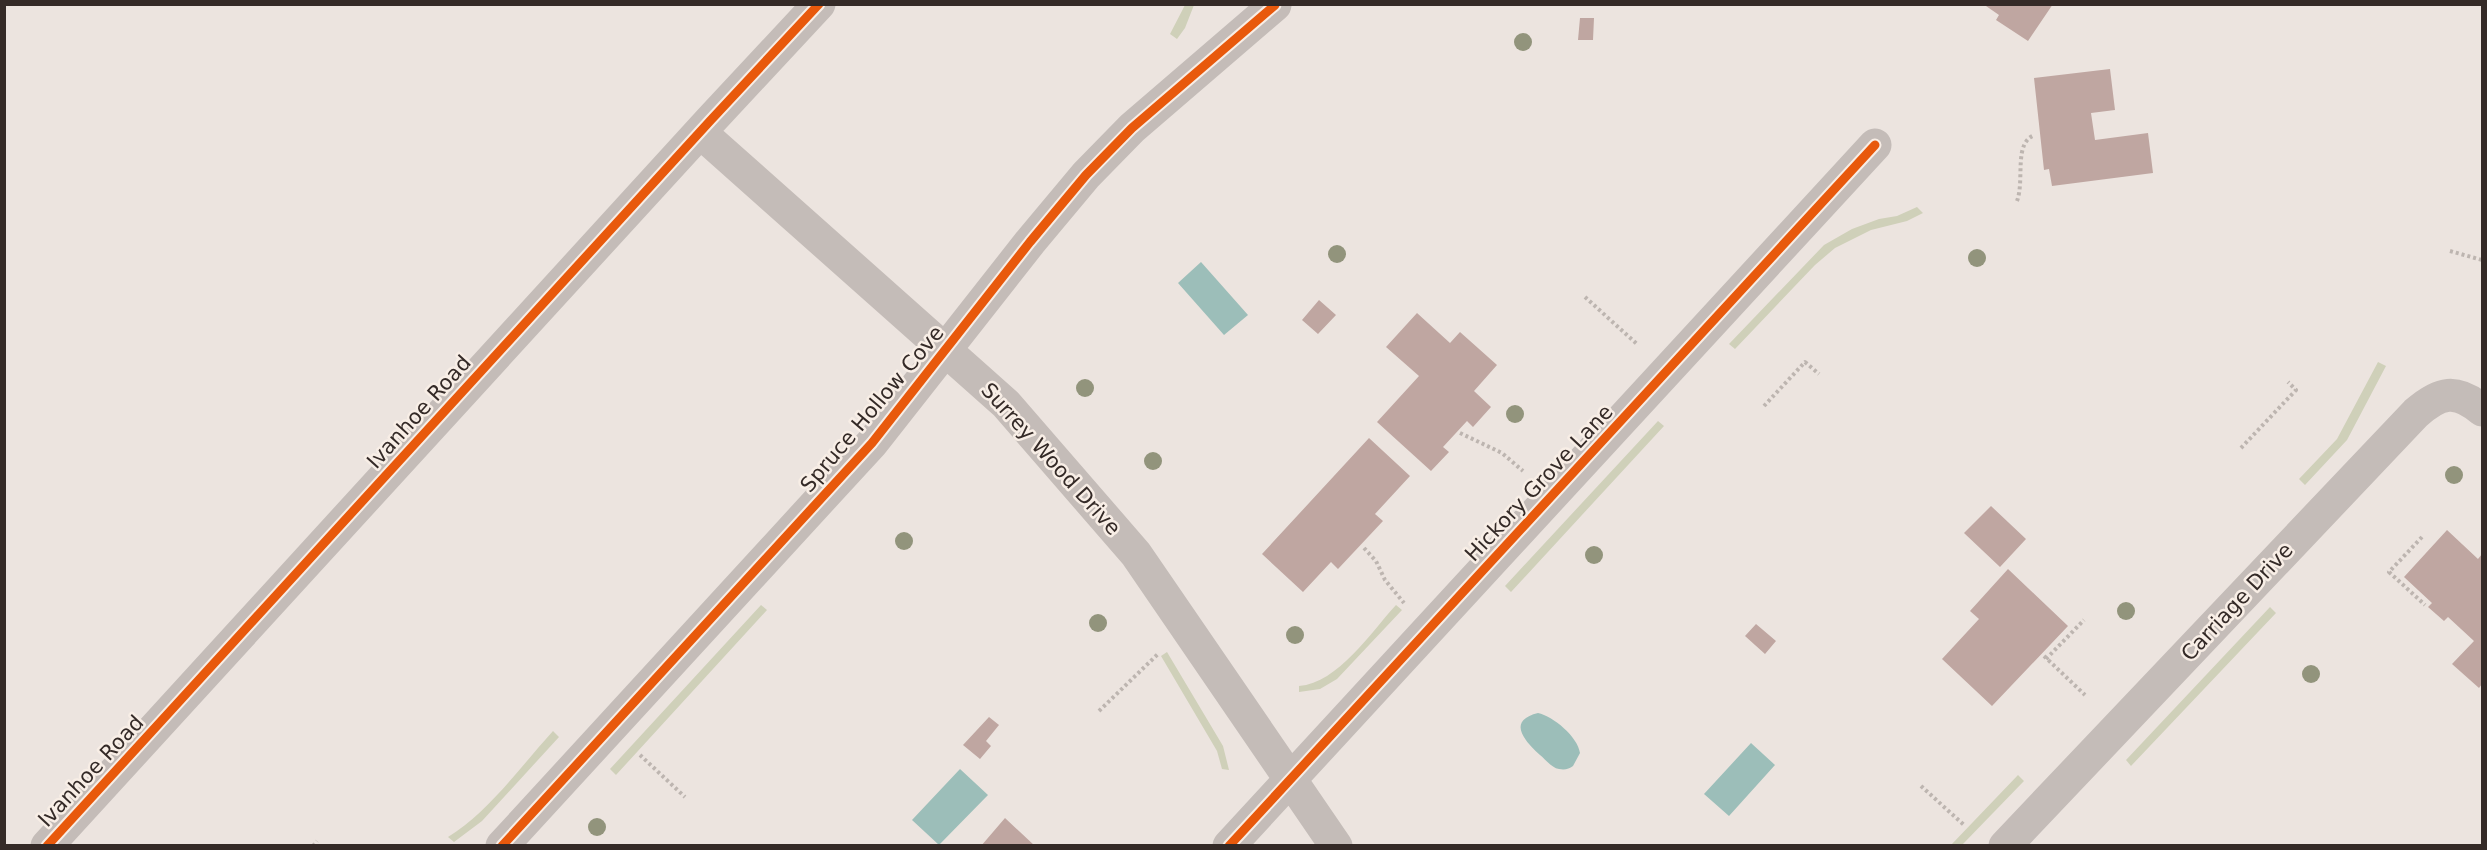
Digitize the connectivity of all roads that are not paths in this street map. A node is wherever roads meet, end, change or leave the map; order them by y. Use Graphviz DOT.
graph roads {
  1 [pos="819,4"];
  2 [pos="1275,5"];
  3 [pos="700,132"];
  4 [pos="1875,145"];
  5 [pos="946,350"];
  6 [pos="2482,410"];
  7 [pos="1291,780"];
  8 [pos="47,846"];
  9 [pos="502,846"];
  10 [pos="1230,846"];
  11 [pos="1336,846"];
  12 [pos="2005,846"];
  1 -- 3 [label="street, Ivanhoe Road"];
  2 -- 5 [label="street, Spruce Hollow Cove"];
  3 -- 5 [label="street, Surrey Wood Drive"];
  3 -- 8 [label="street, Ivanhoe Road"];
  4 -- 7 [label="street, Hickory Grove Lane"];
  5 -- 7 [label="street, Surrey Wood Drive"];
  5 -- 9 [label="street, Spruce Hollow Cove"];
  6 -- 12 [label="street, Carriage Drive"];
  7 -- 10 [label="street, Hickory Grove Lane"];
  7 -- 11 [label="street, Surrey Wood Drive"];
}
